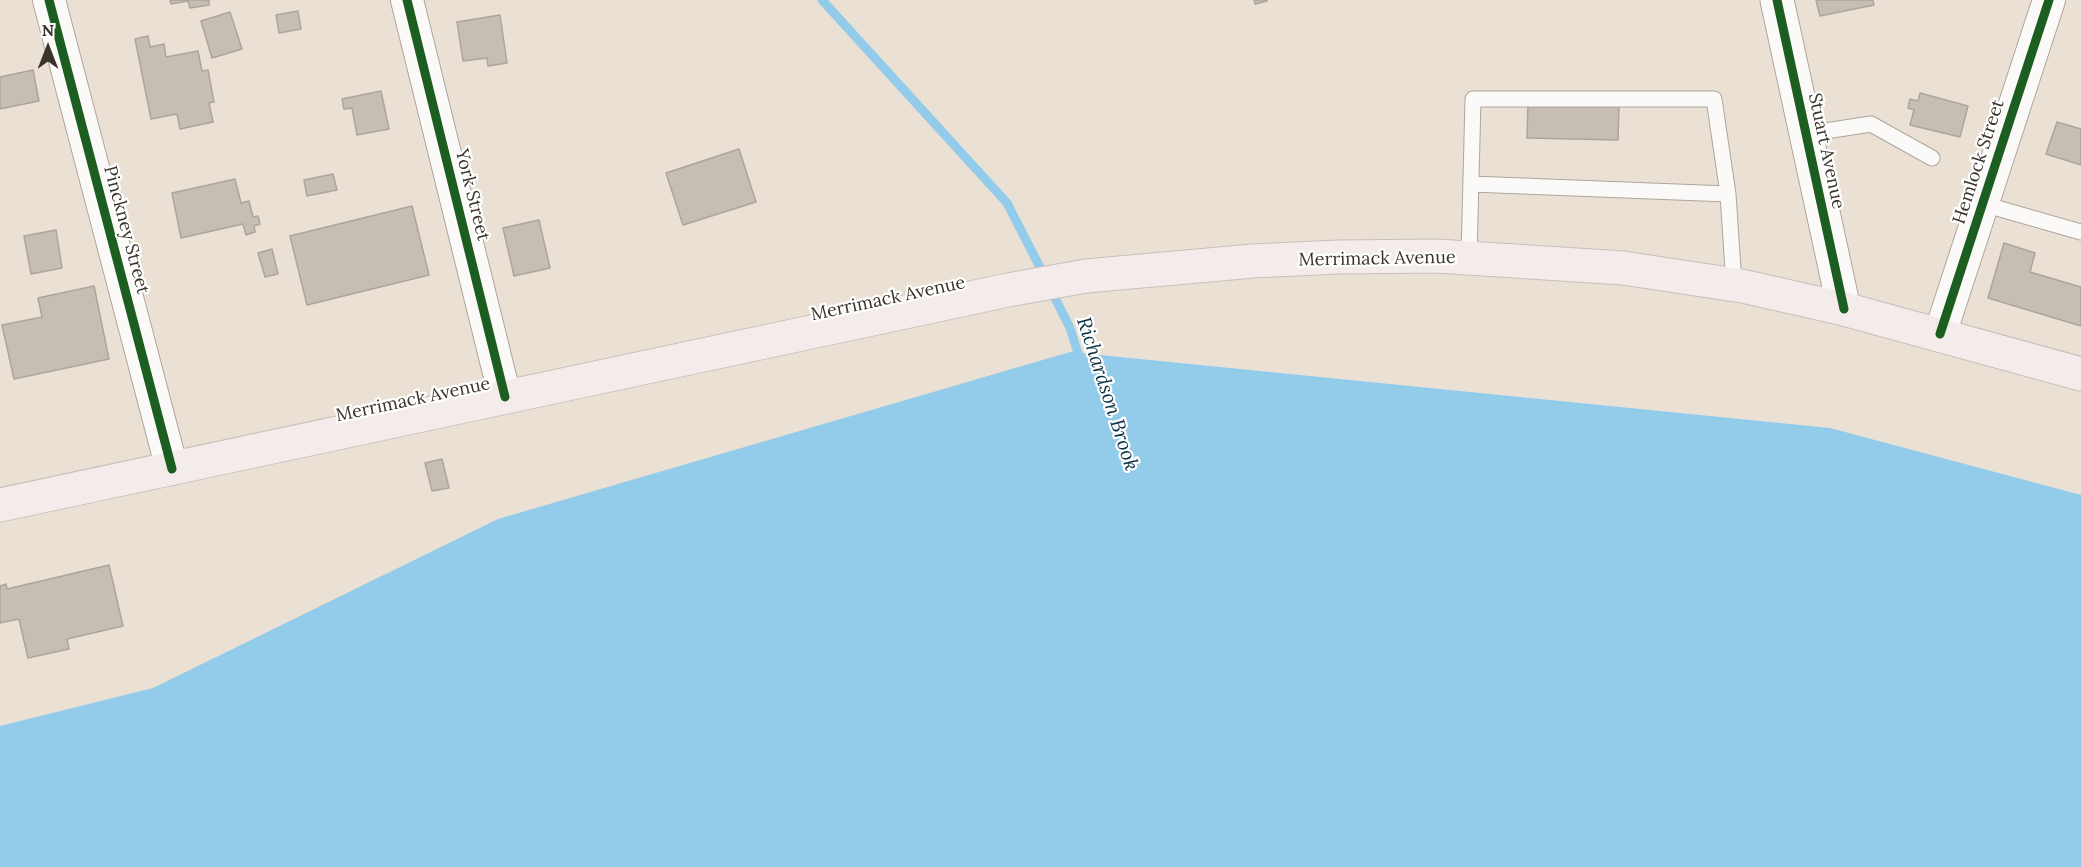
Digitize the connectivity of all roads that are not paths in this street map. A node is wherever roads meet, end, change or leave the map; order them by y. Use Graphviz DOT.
graph roads {
  1 [pos="49,0"];
  2 [pos="407,0"];
  3 [pos="1777,0"];
  4 [pos="2049,0"];
  5 [pos="1806,134"];
  6 [pos="1932,158"];
  7 [pos="1471,184"];
  8 [pos="1728,194"];
  9 [pos="1983,204"];
  10 [pos="2081,232"];
  11 [pos="1469,258"];
  12 [pos="1734,285"];
  13 [pos="1844,309"];
  14 [pos="1940,334"];
  15 [pos="2081,374"];
  16 [pos="505,397"];
  17 [pos="172,469"];
  18 [pos="0,506"];
  1 -- 17 [label="street, Pinckney Street"];
  2 -- 16 [label="street, York Street"];
  3 -- 5 [label="street, Stuart Avenue"];
  4 -- 9 [label="street, Hemlock Street"];
  5 -- 6 [label="lane"];
  5 -- 13 [label="street, Stuart Avenue"];
  7 -- 8 [label="lane"];
  7 -- 8 [label="lane"];
  7 -- 11 [label="lane"];
  8 -- 12 [label="lane"];
  9 -- 10 [label="lane"];
  9 -- 14 [label="street, Hemlock Street"];
  11 -- 12 [label="main road, Merrimack Avenue"];
  11 -- 16 [label="main road, Merrimack Avenue"];
  12 -- 13 [label="main road, Merrimack Avenue"];
  13 -- 14 [label="main road, Merrimack Avenue"];
  14 -- 15 [label="main road, Merrimack Avenue"];
  16 -- 17 [label="main road, Merrimack Avenue"];
  17 -- 18 [label="main road, Merrimack Avenue"];
}
